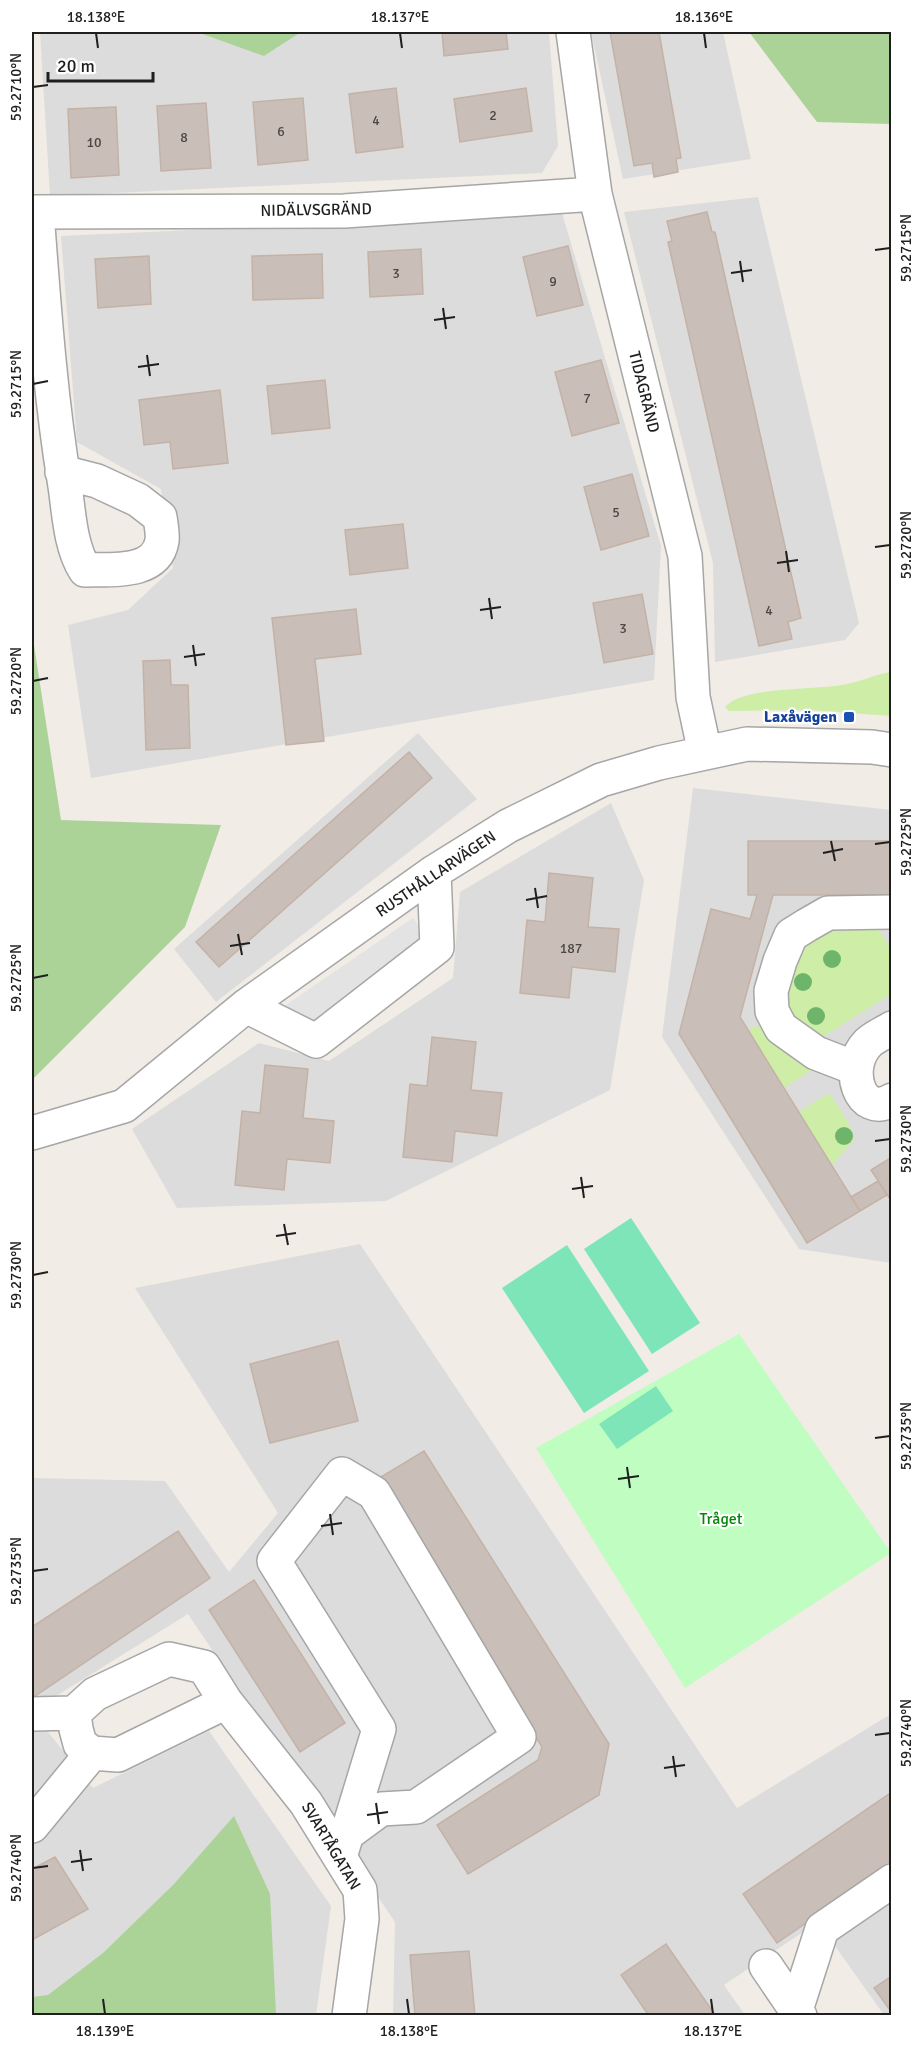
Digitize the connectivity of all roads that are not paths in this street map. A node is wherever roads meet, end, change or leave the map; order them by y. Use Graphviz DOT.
graph roads {
  1 [pos="573,32"];
  2 [pos="595,194"];
  3 [pos="34,213"];
  4 [pos="62,472"];
  5 [pos="891,750"];
  6 [pos="705,753"];
  7 [pos="434,873"];
  8 [pos="891,912"];
  9 [pos="246,1006"];
  10 [pos="891,1028"];
  11 [pos="855,1068"];
  12 [pos="891,1100"];
  13 [pos="32,1133"];
  14 [pos="226,1702"];
  15 [pos="74,1713"];
  16 [pos="32,1714"];
  17 [pos="92,1753"];
  18 [pos="32,1826"];
  19 [pos="343,1845"];
  20 [pos="891,1881"];
  21 [pos="766,1966"];
  22 [pos="798,2013"];
  23 [pos="349,2016"];
  1 -- 2 [label="street, TIDAGRÄND"];
  2 -- 3 [label="street, NIDÄLVSGRÄND"];
  2 -- 6 [label="street, TIDAGRÄND"];
  3 -- 4 [label="street, NIDÄLVSGRÄND"];
  5 -- 6 [label="street, RUSTHÅLLARVÄGEN"];
  6 -- 7 [label="street, RUSTHÅLLARVÄGEN"];
  7 -- 9 [label="street, RUSTHÅLLARVÄGEN"];
  7 -- 9 [label="street"];
  8 -- 11 [label="street"];
  9 -- 13 [label="street, RUSTHÅLLARVÄGEN"];
  10 -- 11 [label="street"];
  11 -- 12 [label="street"];
  14 -- 15 [label="street, SVARTÅGATAN"];
  14 -- 17 [label="street"];
  14 -- 19 [label="street, SVARTÅGATAN"];
  15 -- 16 [label="street"];
  15 -- 17 [label="street"];
  17 -- 18 [label="street"];
  19 -- 19 [label="street"];
  19 -- 23 [label="street, SVARTÅGATAN"];
  20 -- 22 [label="street"];
  21 -- 22 [label="street"];
}
